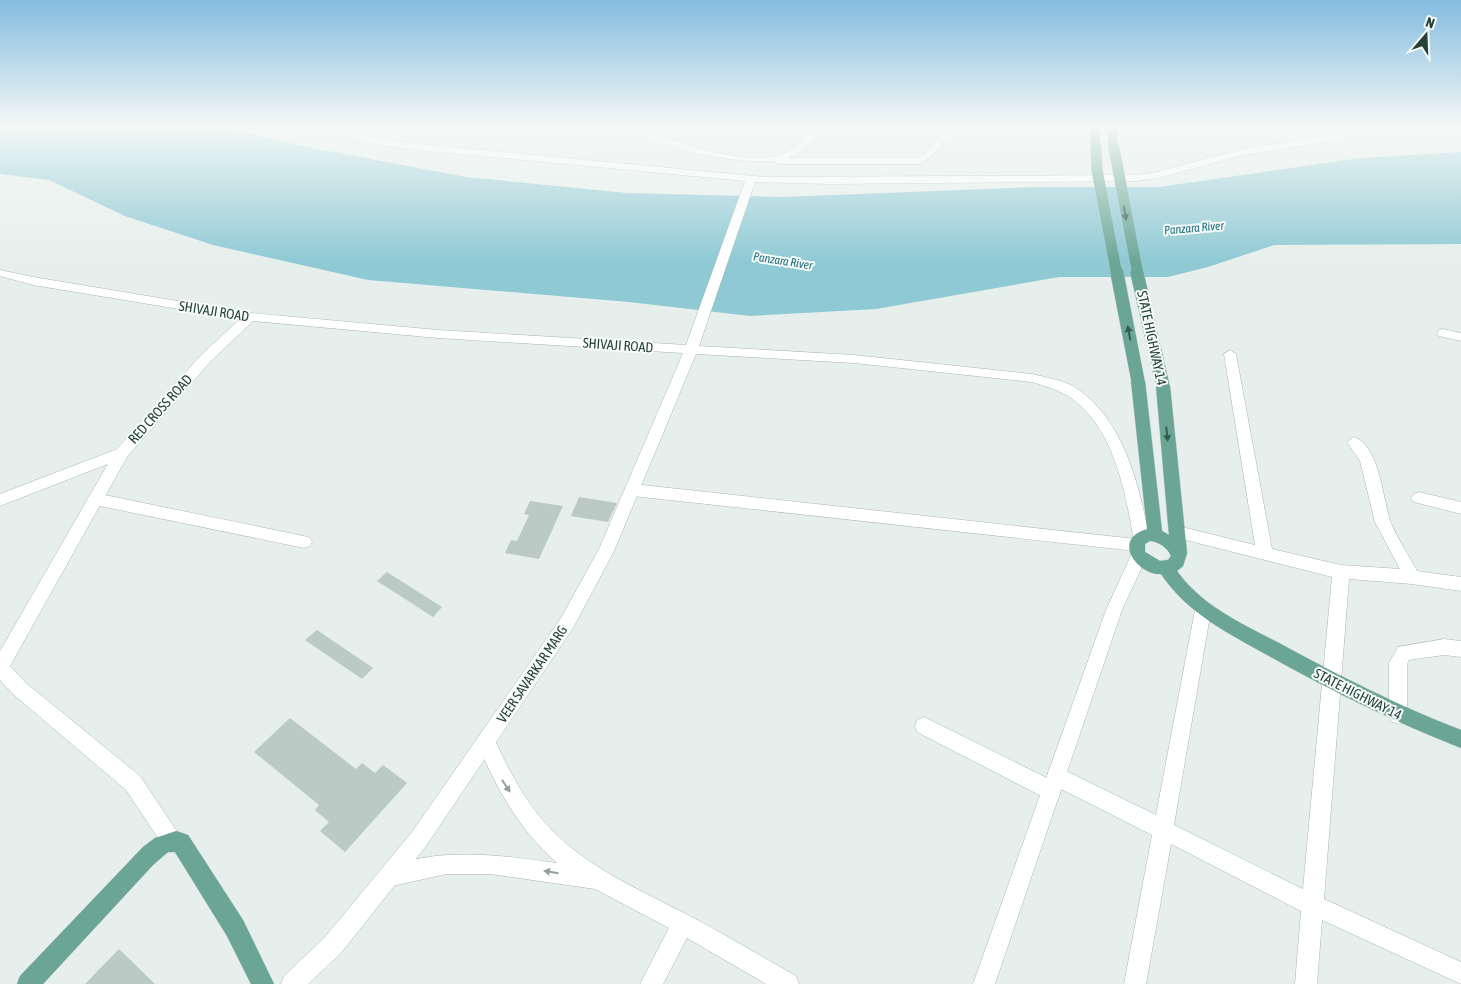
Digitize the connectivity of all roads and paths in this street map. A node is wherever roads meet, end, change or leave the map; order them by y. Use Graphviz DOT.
graph roads {
  1 [pos="666,171"];
  2 [pos="736,171"];
  3 [pos="771,171"];
  4 [pos="1097,171"];
  5 [pos="1118,171"];
  6 [pos="1170,171"];
  7 [pos="739,178"];
  8 [pos="751,179"];
  9 [pos="765,180"];
  10 [pos="0,273"];
  11 [pos="250,317"];
  12 [pos="1443,333"];
  13 [pos="1461,338"];
  14 [pos="691,350"];
  15 [pos="1230,354"];
  16 [pos="1354,442"];
  17 [pos="122,453"];
  18 [pos="633,490"];
  19 [pos="1418,498"];
  20 [pos="96,499"];
  21 [pos="0,500"];
  22 [pos="1461,508"];
  23 [pos="1178,532"];
  24 [pos="304,542"];
  25 [pos="1143,543"];
  26 [pos="1178,553"];
  27 [pos="1265,554"];
  28 [pos="1166,568"];
  29 [pos="1342,572"];
  30 [pos="1412,577"];
  31 [pos="1461,584"];
  32 [pos="1203,610"];
  33 [pos="1461,649"];
  34 [pos="0,668"];
  35 [pos="1332,682"];
  36 [pos="1398,715"];
  37 [pos="924,726"];
  38 [pos="1461,739"];
  39 [pos="486,742"];
  40 [pos="1054,784"];
  41 [pos="1163,831"];
  42 [pos="171,840"];
  43 [pos="388,876"];
  44 [pos="599,880"];
  45 [pos="1312,905"];
  46 [pos="683,924"];
  47 [pos="1461,974"];
  48 [pos="28,984"];
  49 [pos="263,984"];
  50 [pos="292,984"];
  51 [pos="651,984"];
  52 [pos="788,984"];
  53 [pos="984,984"];
  54 [pos="1135,984"];
  55 [pos="1306,984"];
  1 -- 7 [label="street"];
  2 -- 7 [label="street"];
  3 -- 9 [label="street"];
  25 -- 4 [label="main road, STATE HIGHWAY 14, one-way, bridge"];
  5 -- 23 [label="main road, STATE HIGHWAY 14, one-way, bridge"];
  6 -- 9 [label="street"];
  7 -- 8 [label="street"];
  8 -- 9 [label="street"];
  8 -- 14 [label="street, VEER SAVARKAR MARG"];
  10 -- 11 [label="street, SHIVAJI ROAD"];
  11 -- 14 [label="street, SHIVAJI ROAD"];
  11 -- 17 [label="street, RED CROSS ROAD"];
  12 -- 13 [label="street"];
  14 -- 18 [label="street, VEER SAVARKAR MARG"];
  14 -- 25 [label="street, SHIVAJI ROAD"];
  15 -- 27 [label="street"];
  16 -- 30 [label="street"];
  17 -- 20 [label="street"];
  17 -- 21 [label="street, RED CROSS ROAD"];
  18 -- 25 [label="street"];
  18 -- 39 [label="street, VEER SAVARKAR MARG"];
  19 -- 22 [label="street"];
  20 -- 24 [label="street"];
  20 -- 34 [label="street"];
  23 -- 26 [label="main road, STATE HIGHWAY 14"];
  23 -- 27 [label="street"];
  25 -- 26 [label="main road"];
  25 -- 28 [label="main road"];
  25 -- 40 [label="street"];
  26 -- 28 [label="main road"];
  27 -- 29 [label="street"];
  28 -- 32 [label="main road, STATE HIGHWAY 14"];
  29 -- 30 [label="street"];
  29 -- 35 [label="street"];
  30 -- 31 [label="street"];
  32 -- 35 [label="main road, STATE HIGHWAY 14"];
  32 -- 41 [label="street"];
  33 -- 36 [label="street"];
  34 -- 42 [label="street"];
  35 -- 36 [label="main road, STATE HIGHWAY 14"];
  35 -- 45 [label="street"];
  36 -- 38 [label="main road, STATE HIGHWAY 14"];
  37 -- 40 [label="street"];
  39 -- 43 [label="street, VEER SAVARKAR MARG"];
  39 -- 44 [label="street, one-way"];
  40 -- 41 [label="street"];
  40 -- 53 [label="street"];
  41 -- 45 [label="street"];
  41 -- 54 [label="street"];
  42 -- 48 [label="main road"];
  42 -- 49 [label="main road"];
  44 -- 43 [label="street, one-way"];
  43 -- 50 [label="street, VEER SAVARKAR MARG"];
  44 -- 46 [label="street"];
  45 -- 47 [label="street"];
  45 -- 55 [label="street"];
  46 -- 51 [label="street"];
  46 -- 52 [label="street"];
}
